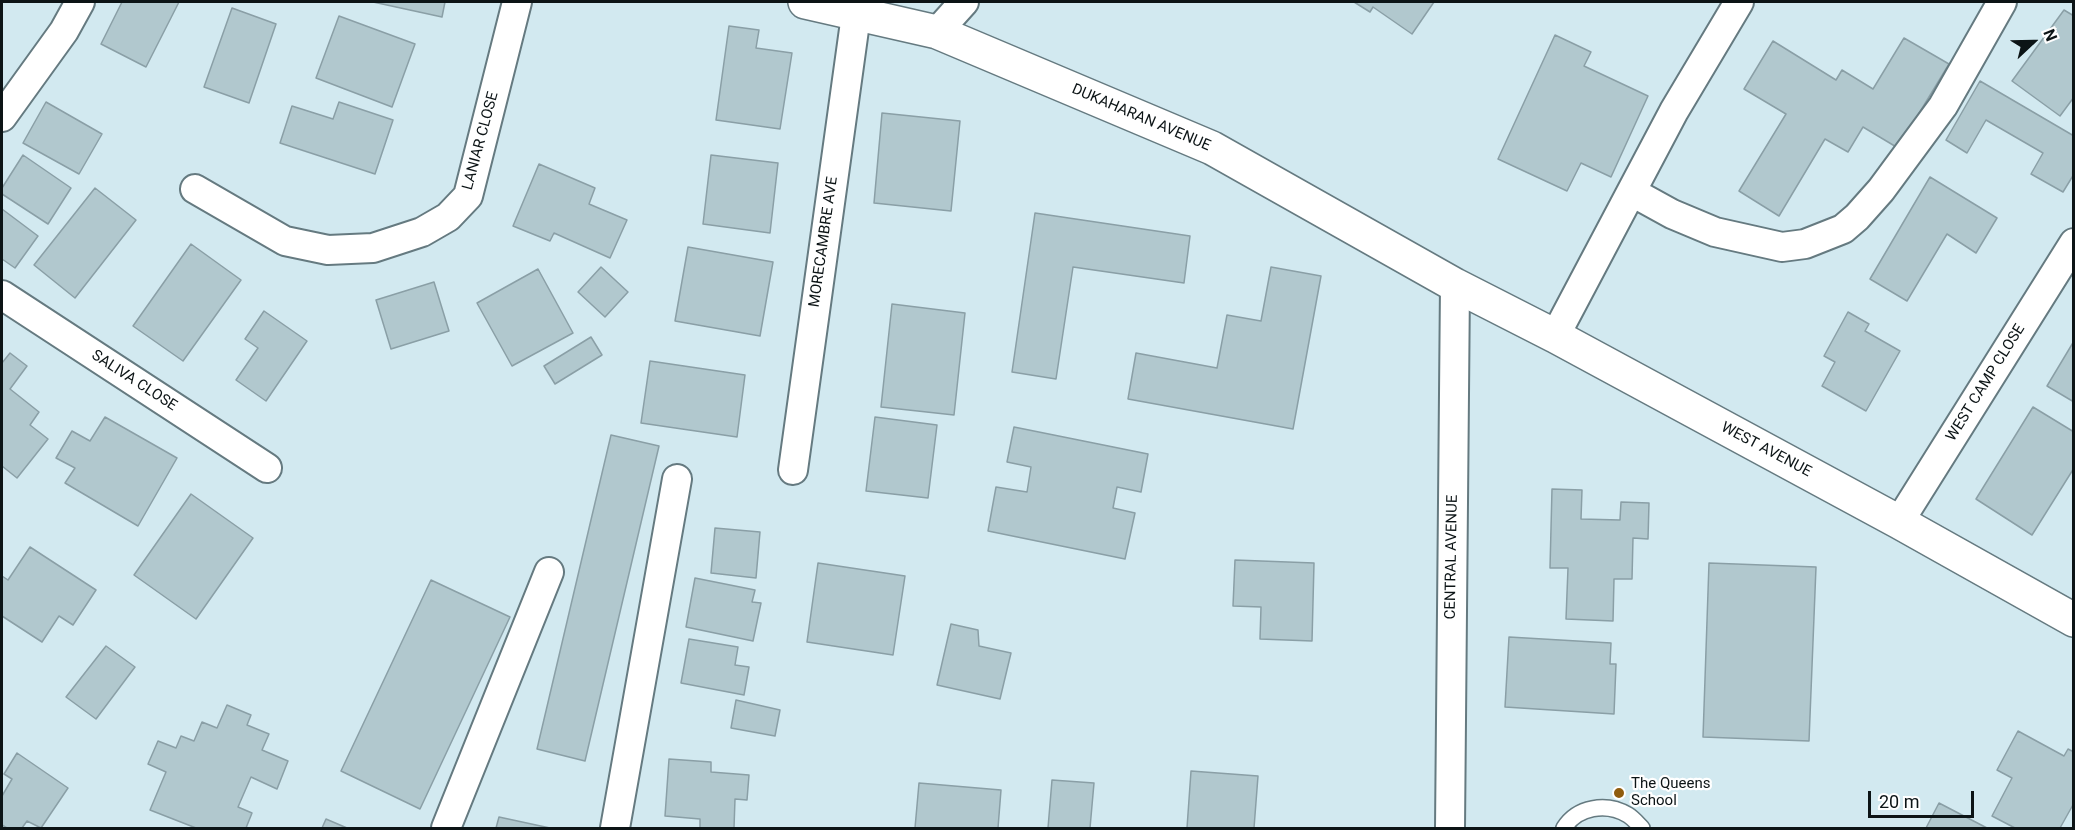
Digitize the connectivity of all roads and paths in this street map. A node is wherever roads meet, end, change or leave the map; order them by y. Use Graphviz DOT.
graph roads {
  1 [pos="80,2"];
  2 [pos="517,2"];
  3 [pos="805,2"];
  4 [pos="964,2"];
  5 [pos="1739,2"];
  6 [pos="2002,2"];
  7 [pos="856,15"];
  8 [pos="937,32"];
  9 [pos="2,117"];
  10 [pos="195,189"];
  11 [pos="1632,192"];
  12 [pos="2073,243"];
  13 [pos="1455,285"];
  14 [pos="2,294"];
  15 [pos="1555,336"];
  16 [pos="267,468"];
  17 [pos="793,470"];
  18 [pos="677,479"];
  19 [pos="1899,522"];
  20 [pos="549,572"];
  21 [pos="2073,620"];
  22 [pos="446,828"];
  23 [pos="615,828"];
  24 [pos="1450,828"];
  25 [pos="1564,828"];
  26 [pos="1642,828"];
  1 -- 9 [label="street"];
  2 -- 10 [label="street, LANIAR CLOSE"];
  3 -- 7 [label="street, DUKAHARAN AVENUE"];
  4 -- 8 [label="street"];
  5 -- 11 [label="street"];
  6 -- 11 [label="street"];
  7 -- 8 [label="street, DUKAHARAN AVENUE"];
  7 -- 17 [label="street, MORECAMBRE AVE"];
  8 -- 13 [label="street, DUKAHARAN AVENUE"];
  11 -- 15 [label="street"];
  12 -- 19 [label="street, WEST CAMP CLOSE"];
  13 -- 15 [label="street, WEST AVENUE"];
  13 -- 24 [label="street, CENTRAL AVENUE"];
  14 -- 16 [label="street, SALIVA CLOSE"];
  15 -- 19 [label="street, WEST AVENUE"];
  18 -- 23 [label="street"];
  19 -- 21 [label="street, WEST AVENUE"];
  20 -- 22 [label="street"];
  25 -- 26 [label="lane"];
}
